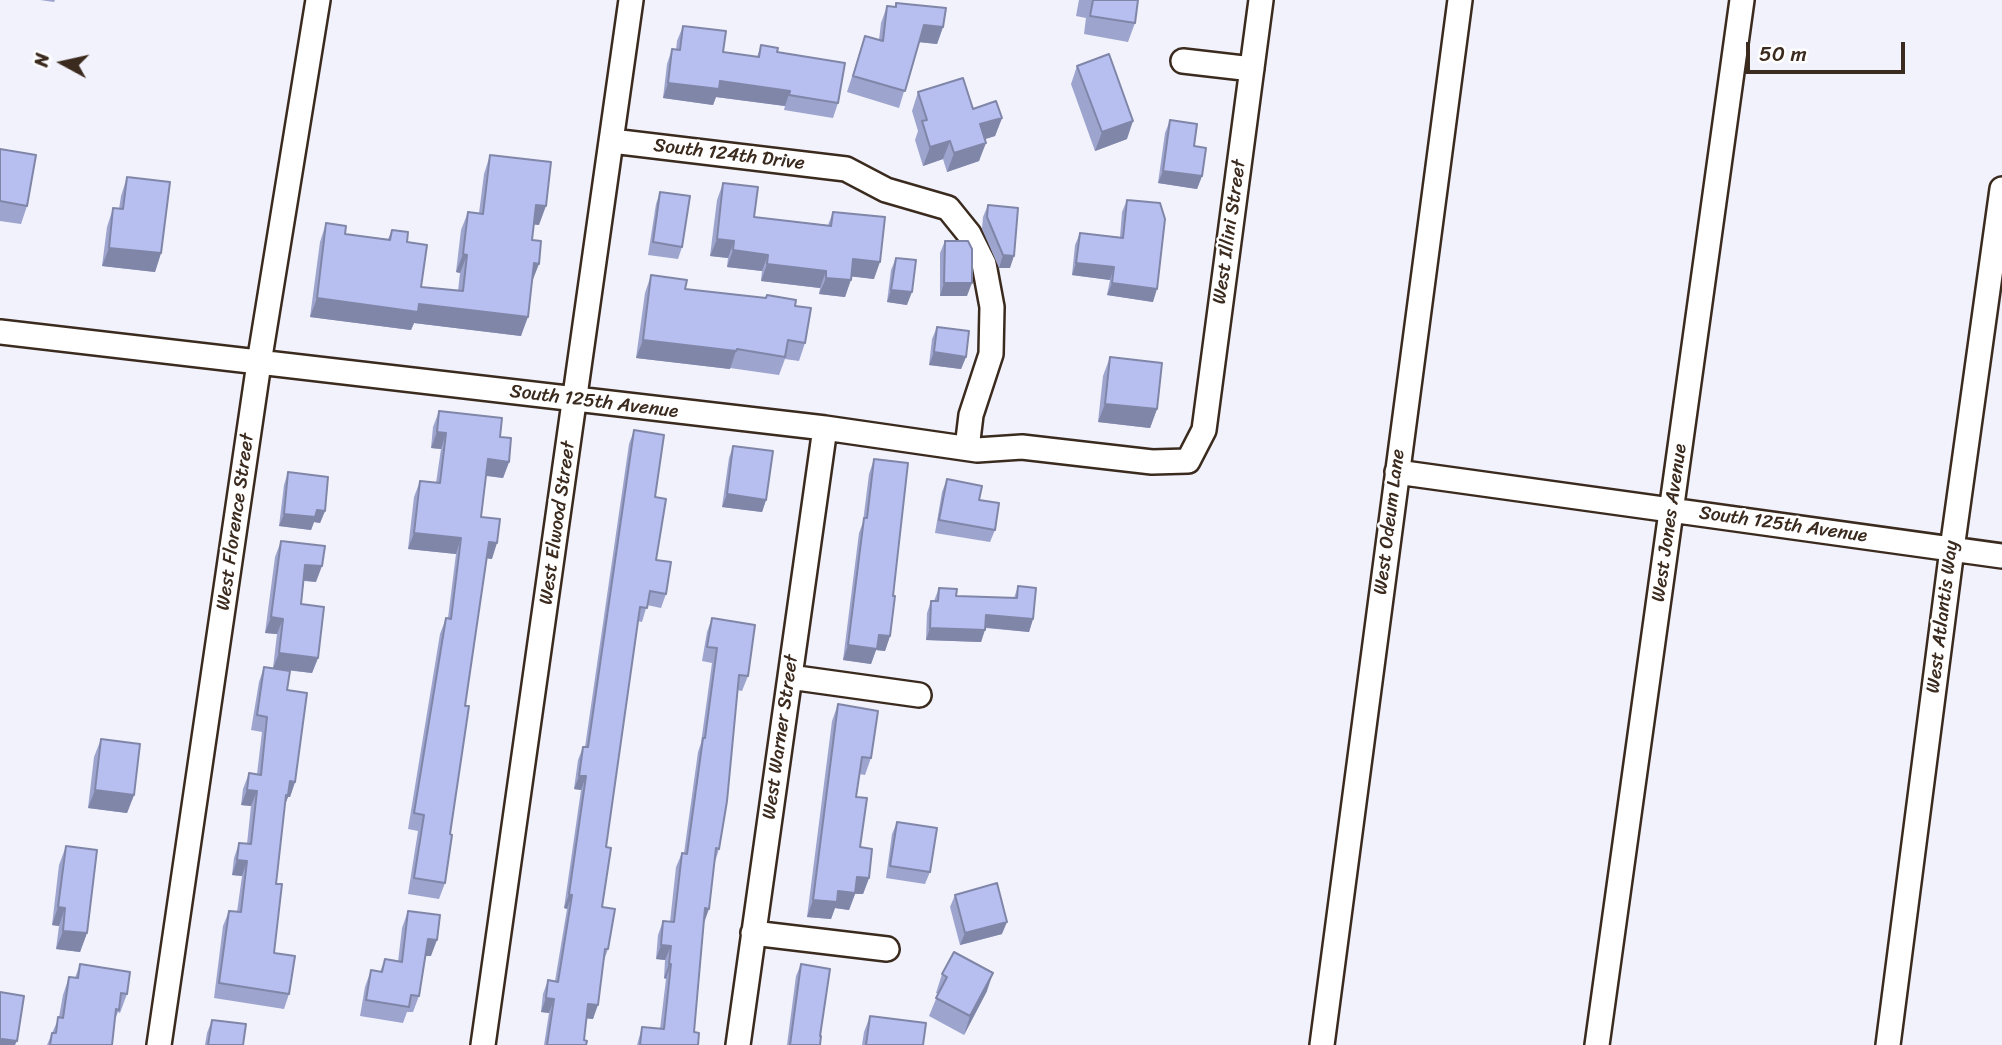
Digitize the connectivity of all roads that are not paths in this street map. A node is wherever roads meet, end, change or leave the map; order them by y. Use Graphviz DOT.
graph roads {
  1 [pos="318,0"];
  2 [pos="631,0"];
  3 [pos="1261,0"];
  4 [pos="1460,0"];
  5 [pos="1742,0"];
  6 [pos="1183,61"];
  7 [pos="1251,69"];
  8 [pos="612,141"];
  9 [pos="2002,189"];
  10 [pos="0,332"];
  11 [pos="259,363"];
  12 [pos="575,400"];
  13 [pos="825,428"];
  14 [pos="967,448"];
  15 [pos="1188,461"];
  16 [pos="1397,472"];
  17 [pos="1672,510"];
  18 [pos="1952,549"];
  19 [pos="2002,555"];
  20 [pos="790,677"];
  21 [pos="919,695"];
  22 [pos="753,933"];
  23 [pos="887,949"];
  24 [pos="159,1045"];
  25 [pos="483,1045"];
  26 [pos="738,1045"];
  27 [pos="1322,1045"];
  28 [pos="1597,1045"];
  29 [pos="1888,1045"];
  1 -- 11 [label="street, West Florence Street"];
  2 -- 8 [label="street, West Elwood Street"];
  3 -- 7 [label="street, West Illini Street"];
  4 -- 16 [label="street, West Odeum Lane"];
  5 -- 17 [label="street, West Jones Avenue"];
  6 -- 7 [label="street"];
  7 -- 15 [label="street, West Illini Street"];
  8 -- 12 [label="street, West Elwood Street"];
  8 -- 14 [label="street, South 124th Drive"];
  9 -- 18 [label="street, West Atlantis Way"];
  10 -- 11 [label="street, South 125th Avenue"];
  11 -- 12 [label="street, South 125th Avenue"];
  11 -- 24 [label="street, West Florence Street"];
  12 -- 13 [label="street, South 125th Avenue"];
  12 -- 25 [label="street, West Elwood Street"];
  13 -- 14 [label="street, South 125th Avenue"];
  13 -- 20 [label="street, West Warner Street"];
  14 -- 15 [label="street, South 125th Avenue"];
  16 -- 17 [label="street, South 125th Avenue"];
  16 -- 27 [label="street, West Odeum Lane"];
  17 -- 18 [label="street, South 125th Avenue"];
  17 -- 28 [label="street, West Jones Avenue"];
  18 -- 19 [label="street, South 125th Avenue"];
  18 -- 29 [label="street, West Atlantis Way"];
  20 -- 21 [label="street"];
  20 -- 22 [label="street, West Warner Street"];
  22 -- 23 [label="street"];
  22 -- 26 [label="street, West Warner Street"];
}
